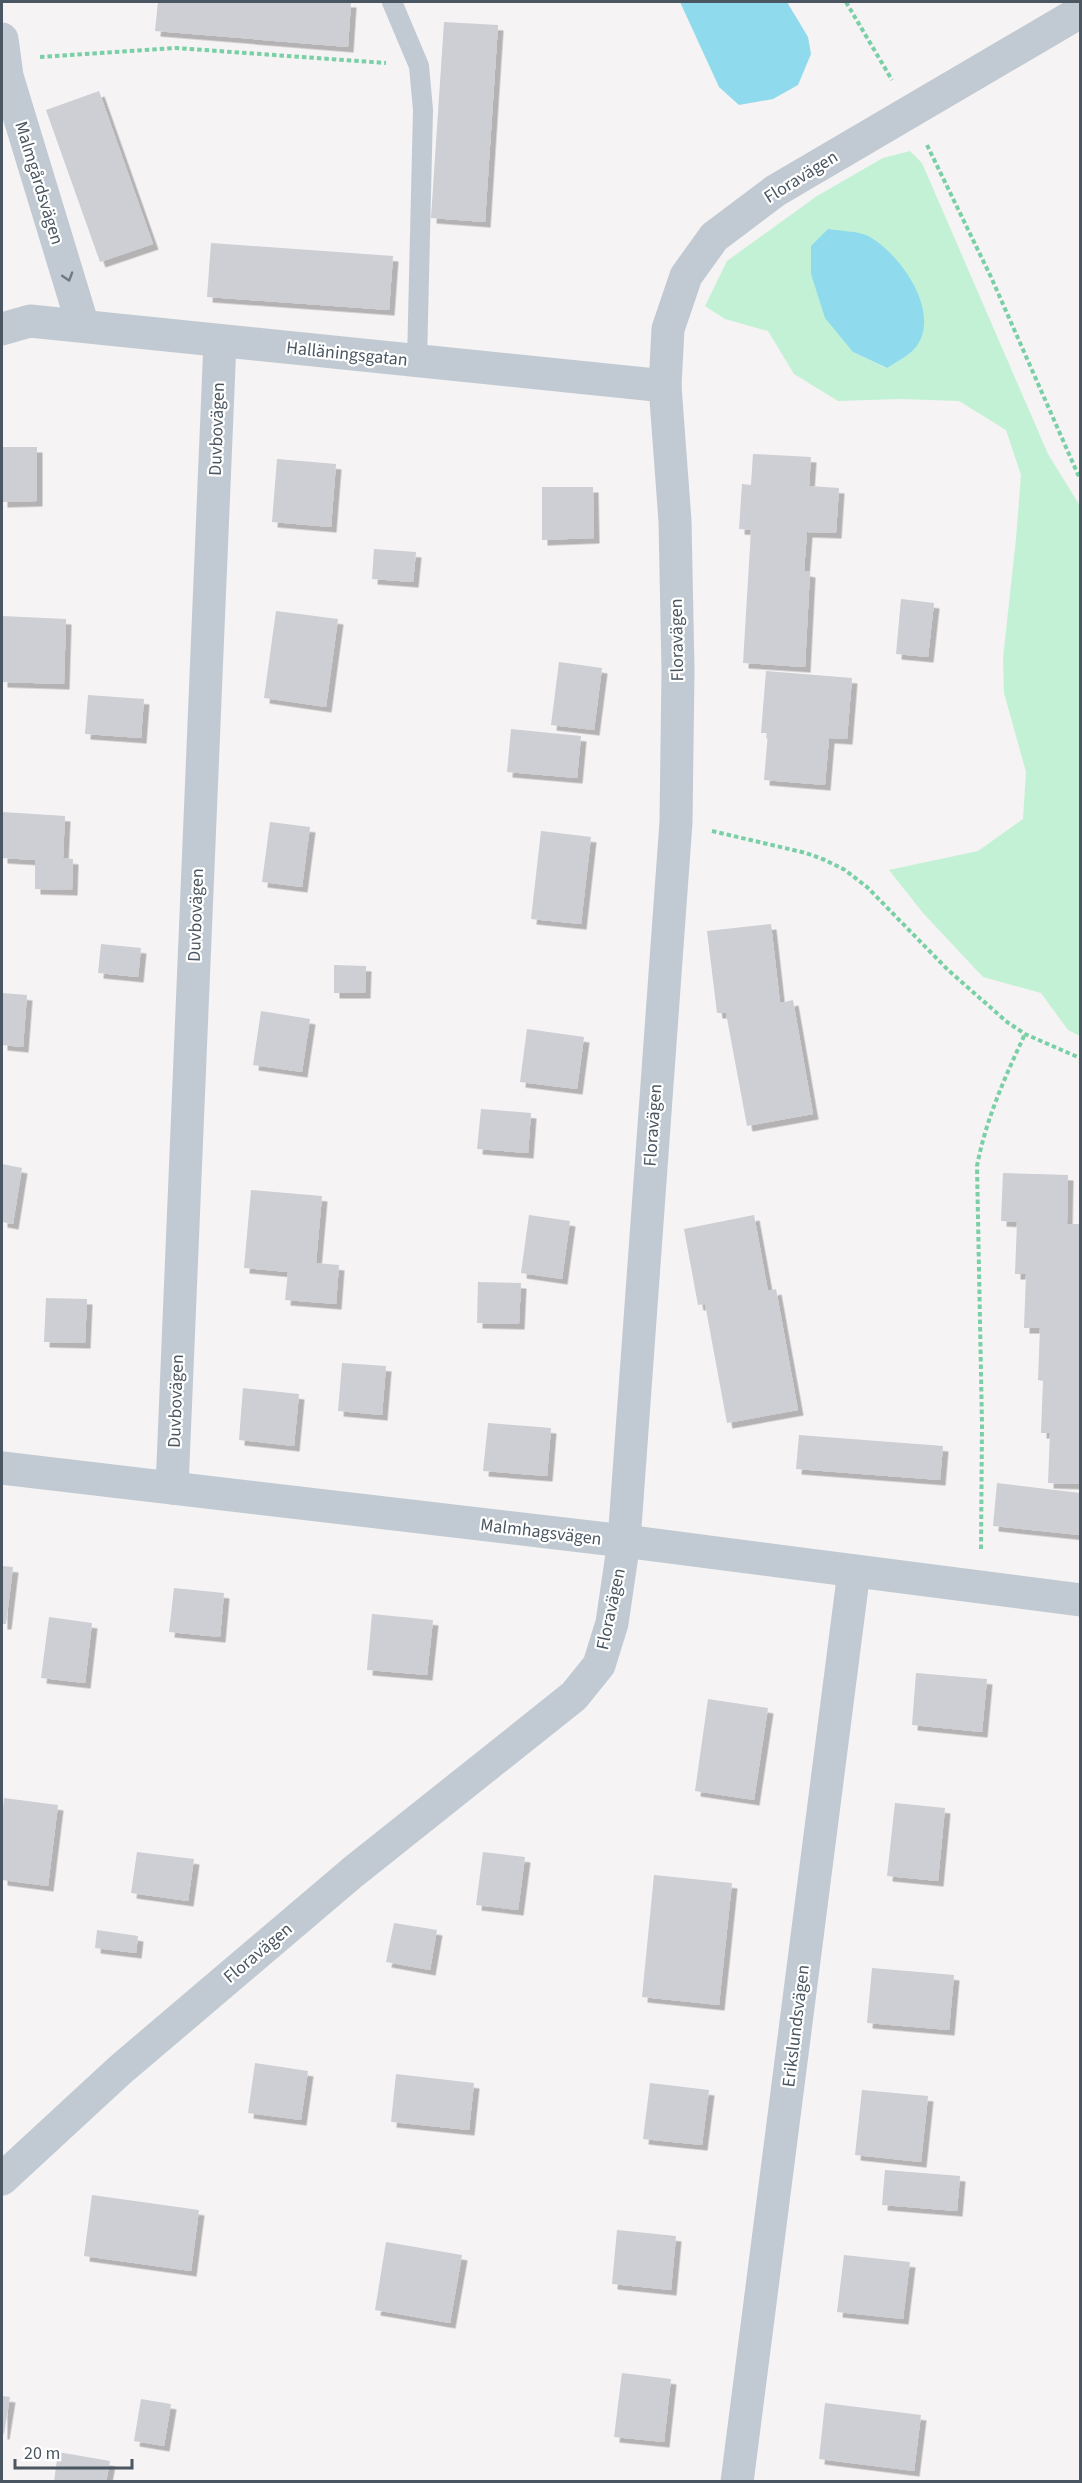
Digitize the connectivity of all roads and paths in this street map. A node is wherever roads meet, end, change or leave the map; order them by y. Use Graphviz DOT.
graph roads {
  1 [pos="392,2"];
  2 [pos="846,2"];
  3 [pos="1080,12"];
  4 [pos="3,49"];
  5 [pos="419,66"];
  6 [pos="910,111"];
  7 [pos="2,302"];
  8 [pos="16,325"];
  9 [pos="83,326"];
  10 [pos="220,342"];
  11 [pos="417,361"];
  12 [pos="665,386"];
  13 [pos="1080,480"];
  14 [pos="676,822"];
  15 [pos="1025,1034"];
  16 [pos="1080,1058"];
  17 [pos="2,1468"];
  18 [pos="172,1488"];
  19 [pos="624,1541"];
  20 [pos="854,1571"];
  21 [pos="981,1587"];
  22 [pos="1080,1600"];
  23 [pos="2,2179"];
  24 [pos="737,2481"];
  1 -- 5 [label="lane"];
  2 -- 6 [label="path"];
  3 -- 6 [label="street, Floravägen"];
  4 -- 5 [label="path"];
  4 -- 9 [label="street, Malmgårdsvägen, one-way"];
  5 -- 11 [label="lane"];
  6 -- 12 [label="street, Floravägen"];
  6 -- 13 [label="path"];
  7 -- 8 [label="street, Halläningsgatan"];
  8 -- 9 [label="street, Halläningsgatan"];
  9 -- 10 [label="street, Halläningsgatan"];
  10 -- 11 [label="street, Halläningsgatan"];
  10 -- 18 [label="street, Duvbovägen"];
  11 -- 12 [label="street, Halläningsgatan"];
  12 -- 14 [label="street, Floravägen"];
  14 -- 15 [label="path"];
  14 -- 19 [label="street, Floravägen"];
  15 -- 16 [label="path"];
  15 -- 21 [label="path"];
  17 -- 18 [label="street, Malmhagsvägen"];
  18 -- 19 [label="street, Malmhagsvägen"];
  19 -- 20 [label="street, Malmhagsvägen"];
  19 -- 23 [label="street, Floravägen"];
  20 -- 21 [label="street, Malmhagsvägen"];
  20 -- 24 [label="street, Erikslundsvägen"];
  21 -- 22 [label="street, Malmhagsvägen"];
}
